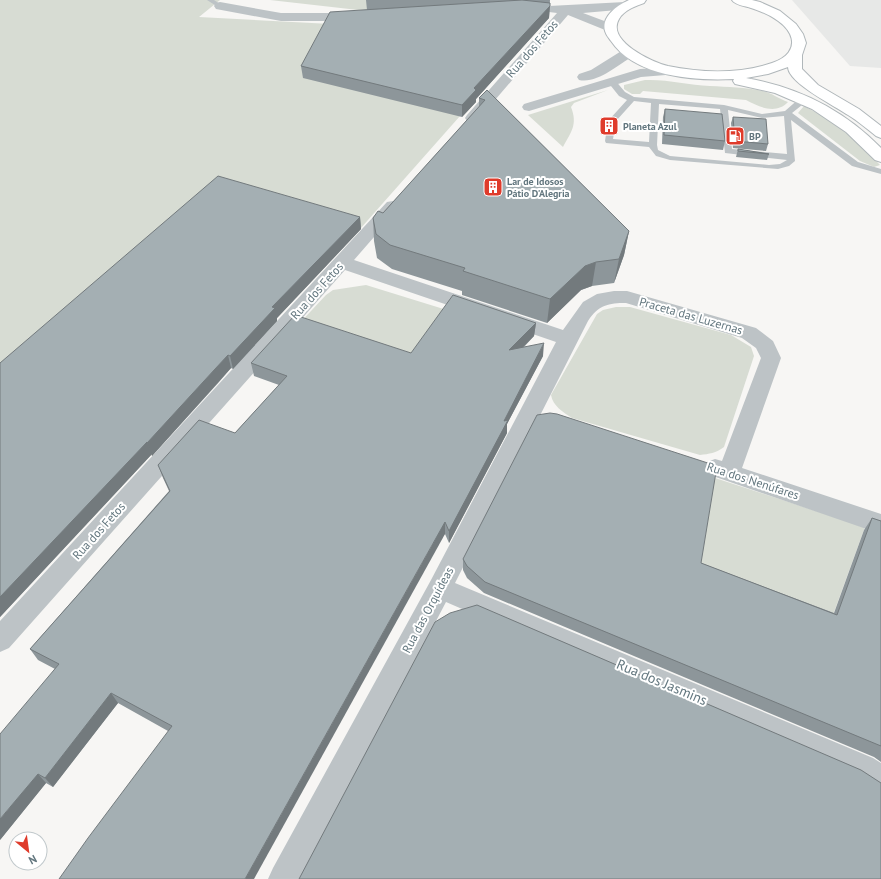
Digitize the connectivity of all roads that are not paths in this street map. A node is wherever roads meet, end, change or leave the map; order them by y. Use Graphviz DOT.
graph roads {
  1 [pos="640,0"];
  2 [pos="738,0"];
  3 [pos="751,0"];
  4 [pos="215,3"];
  5 [pos="564,5"];
  6 [pos="625,6"];
  7 [pos="764,8"];
  8 [pos="369,17"];
  9 [pos="610,28"];
  10 [pos="628,53"];
  11 [pos="795,55"];
  12 [pos="673,71"];
  13 [pos="709,76"];
  14 [pos="611,81"];
  15 [pos="632,99"];
  16 [pos="804,99"];
  17 [pos="655,102"];
  18 [pos="724,107"];
  19 [pos="787,113"];
  20 [pos="458,133"];
  21 [pos="881,133"];
  22 [pos="652,145"];
  23 [pos="791,157"];
  24 [pos="881,157"];
  25 [pos="881,172"];
  26 [pos="406,192"];
  27 [pos="343,263"];
  28 [pos="568,339"];
  29 [pos="699,463"];
  30 [pos="730,473"];
  31 [pos="881,524"];
  32 [pos="440,588"];
  33 [pos="0,640"];
  34 [pos="881,781"];
  35 [pos="284,879"];
  1 -- 6 [label="main road"];
  2 -- 7 [label="main road"];
  3 -- 7 [label="main road"];
  4 -- 8 [label="street"];
  5 -- 6 [label="street"];
  5 -- 9 [label="street"];
  5 -- 20 [label="street, Rua dos Fetos"];
  6 -- 9 [label="main road"];
  7 -- 11 [label="main road"];
  9 -- 10 [label="main road"];
  10 -- 12 [label="main road"];
  10 -- 14 [label="street, Rua dos Fetos"];
  11 -- 13 [label="main road"];
  11 -- 21 [label="main road"];
  12 -- 13 [label="main road"];
  12 -- 14 [label="street, Rua dos Fetos"];
  13 -- 16 [label="main road"];
  14 -- 15 [label="lane"];
  15 -- 17 [label="lane"];
  15 -- 22 [label="lane"];
  16 -- 19 [label="lane"];
  16 -- 24 [label="main road"];
  17 -- 18 [label="lane"];
  17 -- 22 [label="lane"];
  18 -- 19 [label="lane"];
  18 -- 23 [label="lane"];
  19 -- 23 [label="lane"];
  19 -- 25 [label="lane"];
  22 -- 23 [label="lane"];
  26 -- 27 [label="street, Rua dos Fetos"];
  27 -- 28 [label="street"];
  27 -- 33 [label="street, Rua dos Fetos"];
  28 -- 30 [label="street, Praceta das Luzernas"];
  28 -- 32 [label="street, Rua das Orquídeas"];
  29 -- 30 [label="street, Rua dos Nenúfares"];
  30 -- 31 [label="street, Rua dos Nenúfares"];
  32 -- 34 [label="street, Rua dos Jasmins"];
  32 -- 35 [label="street, Rua das Orquídeas"];
}
